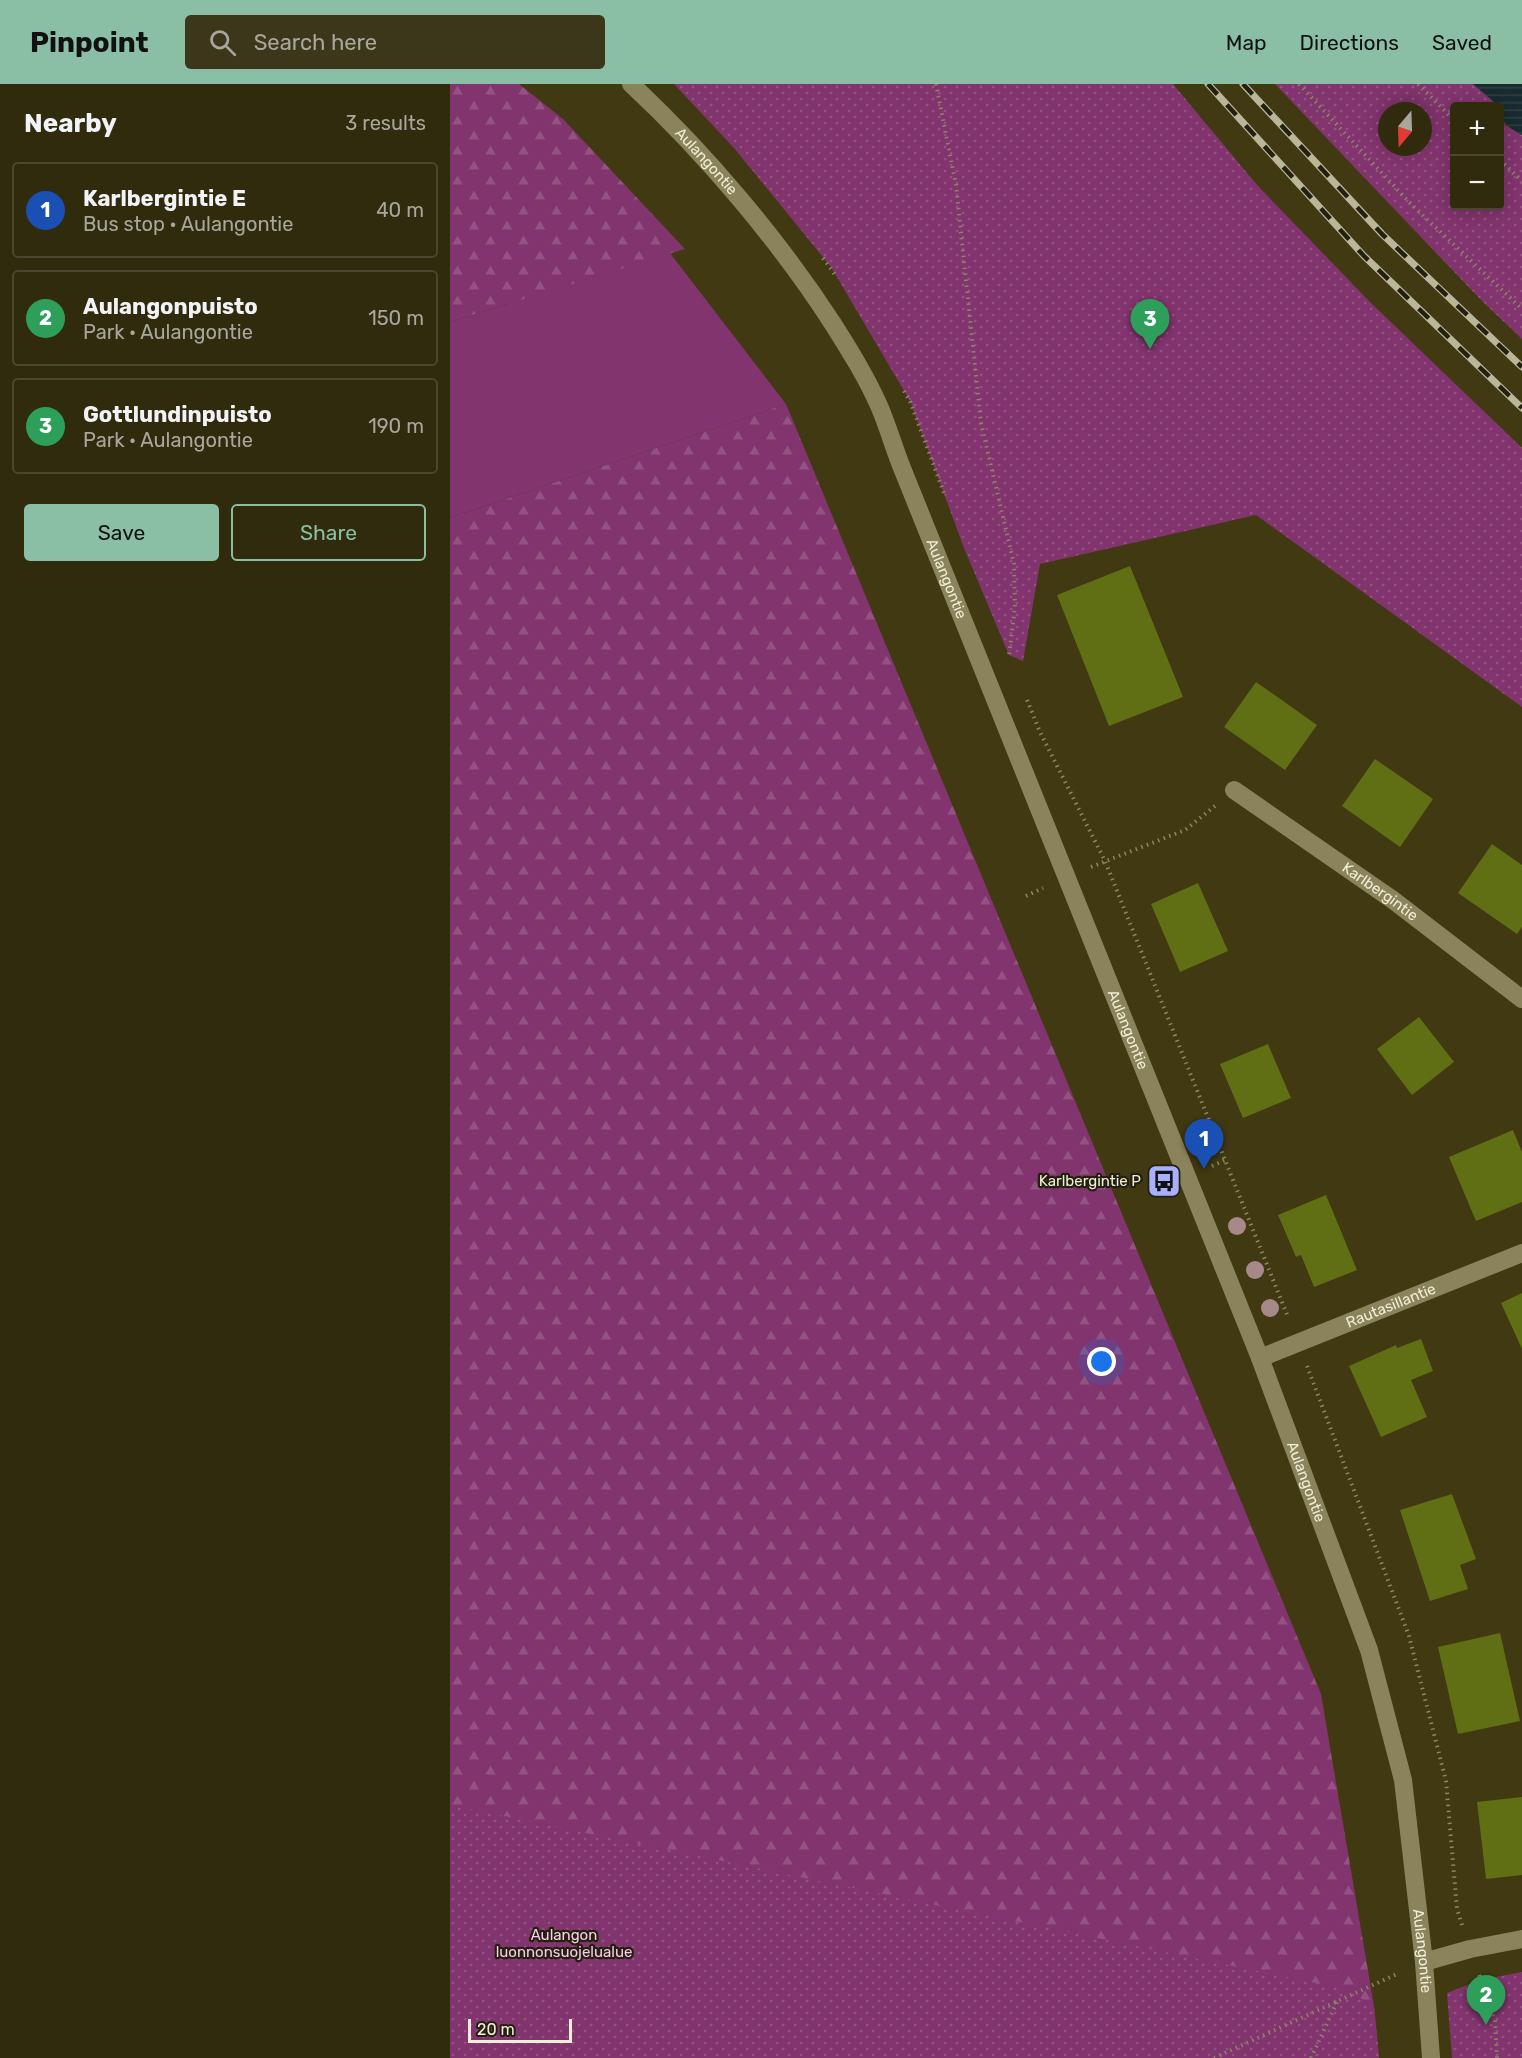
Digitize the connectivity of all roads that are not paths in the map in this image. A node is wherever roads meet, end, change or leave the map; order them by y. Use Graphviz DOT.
graph roads {
  1 [pos="631,84"];
  2 [pos="1234,790"];
  3 [pos="1522,999"];
  4 [pos="1522,1254"];
  5 [pos="1260,1358"];
  6 [pos="1522,1939"];
  7 [pos="1424,1962"];
  8 [pos="1431,2058"];
  1 -- 5 [label="main road, Aulangontie"];
  2 -- 3 [label="main road, Karlbergintie"];
  4 -- 5 [label="main road, Rautasillantie"];
  5 -- 7 [label="main road, Aulangontie"];
  6 -- 7 [label="main road"];
  7 -- 8 [label="main road, Aulangontie"];
}
